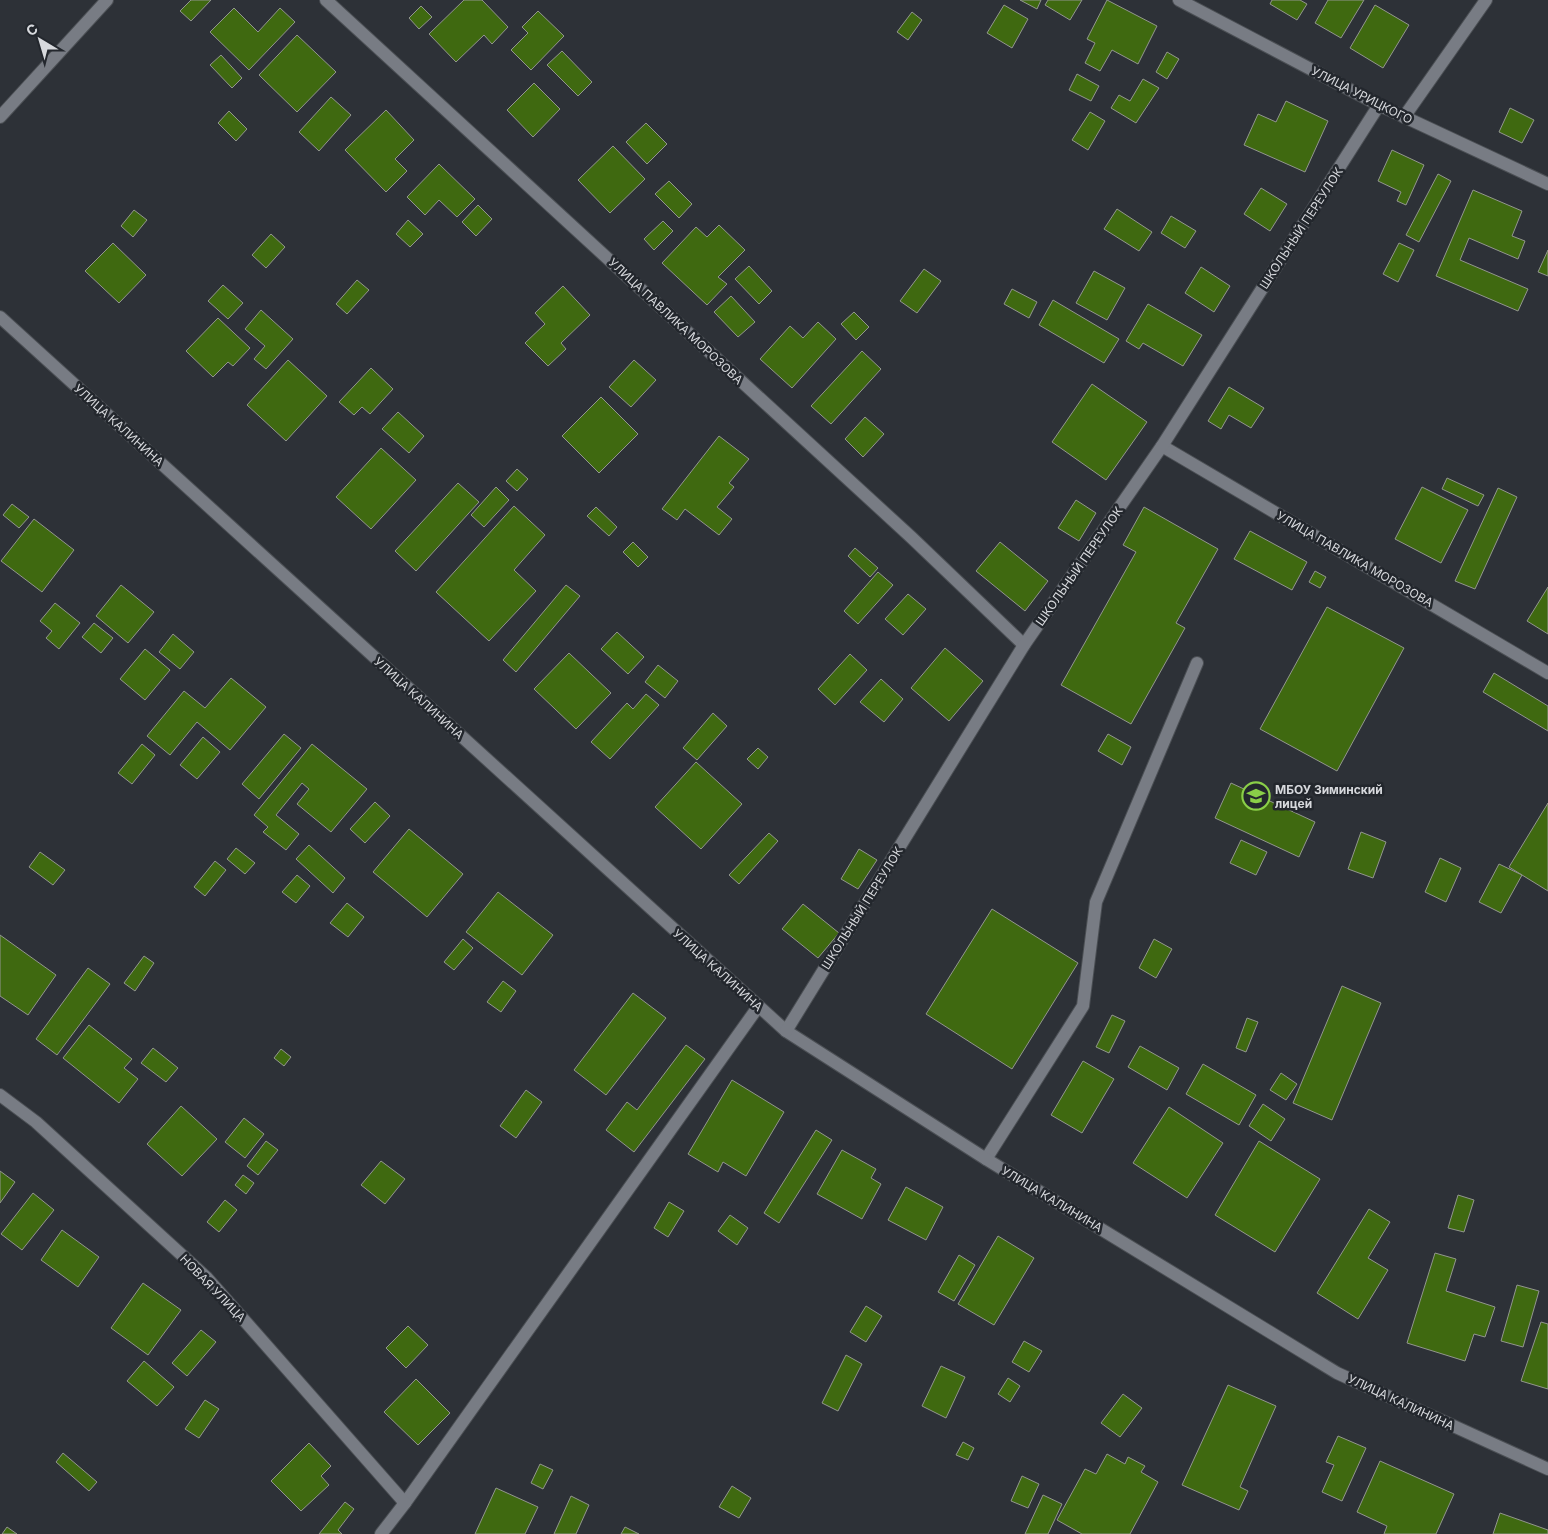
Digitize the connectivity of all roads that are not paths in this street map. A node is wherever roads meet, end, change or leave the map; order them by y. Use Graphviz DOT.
graph roads {
  1 [pos="107,0"];
  2 [pos="326,0"];
  3 [pos="1179,0"];
  4 [pos="1486,0"];
  5 [pos="1379,106"];
  6 [pos="0,117"];
  7 [pos="1404,117"];
  8 [pos="1548,184"];
  9 [pos="0,317"];
  10 [pos="1162,446"];
  11 [pos="1024,645"];
  12 [pos="1197,663"];
  13 [pos="1548,673"];
  14 [pos="758,1006"];
  15 [pos="786,1031"];
  16 [pos="0,1095"];
  17 [pos="986,1159"];
  18 [pos="1548,1469"];
  19 [pos="405,1503"];
  20 [pos="381,1534"];
  1 -- 6 [label="street"];
  2 -- 11 [label="street, УЛИЦА ПАВЛИКА МОРОЗОВА"];
  3 -- 5 [label="street, УЛИЦА УРИЦКОГО"];
  4 -- 7 [label="street"];
  5 -- 7 [label="street, УЛИЦА УРИЦКОГО"];
  5 -- 10 [label="street, ШКОЛЬНЫЙ ПЕРЕУЛОК"];
  7 -- 8 [label="street, УЛИЦА УРИЦКОГО"];
  9 -- 14 [label="street, УЛИЦА КАЛИНИНА"];
  10 -- 11 [label="street, ШКОЛЬНЫЙ ПЕРЕУЛОК"];
  10 -- 13 [label="street, УЛИЦА ПАВЛИКА МОРОЗОВА"];
  11 -- 15 [label="street, ШКОЛЬНЫЙ ПЕРЕУЛОК"];
  12 -- 17 [label="street"];
  14 -- 15 [label="street, УЛИЦА КАЛИНИНА"];
  14 -- 19 [label="street"];
  15 -- 17 [label="street, УЛИЦА КАЛИНИНА"];
  16 -- 19 [label="street, НОВАЯ УЛИЦА"];
  17 -- 18 [label="street, УЛИЦА КАЛИНИНА"];
  19 -- 20 [label="street"];
}
